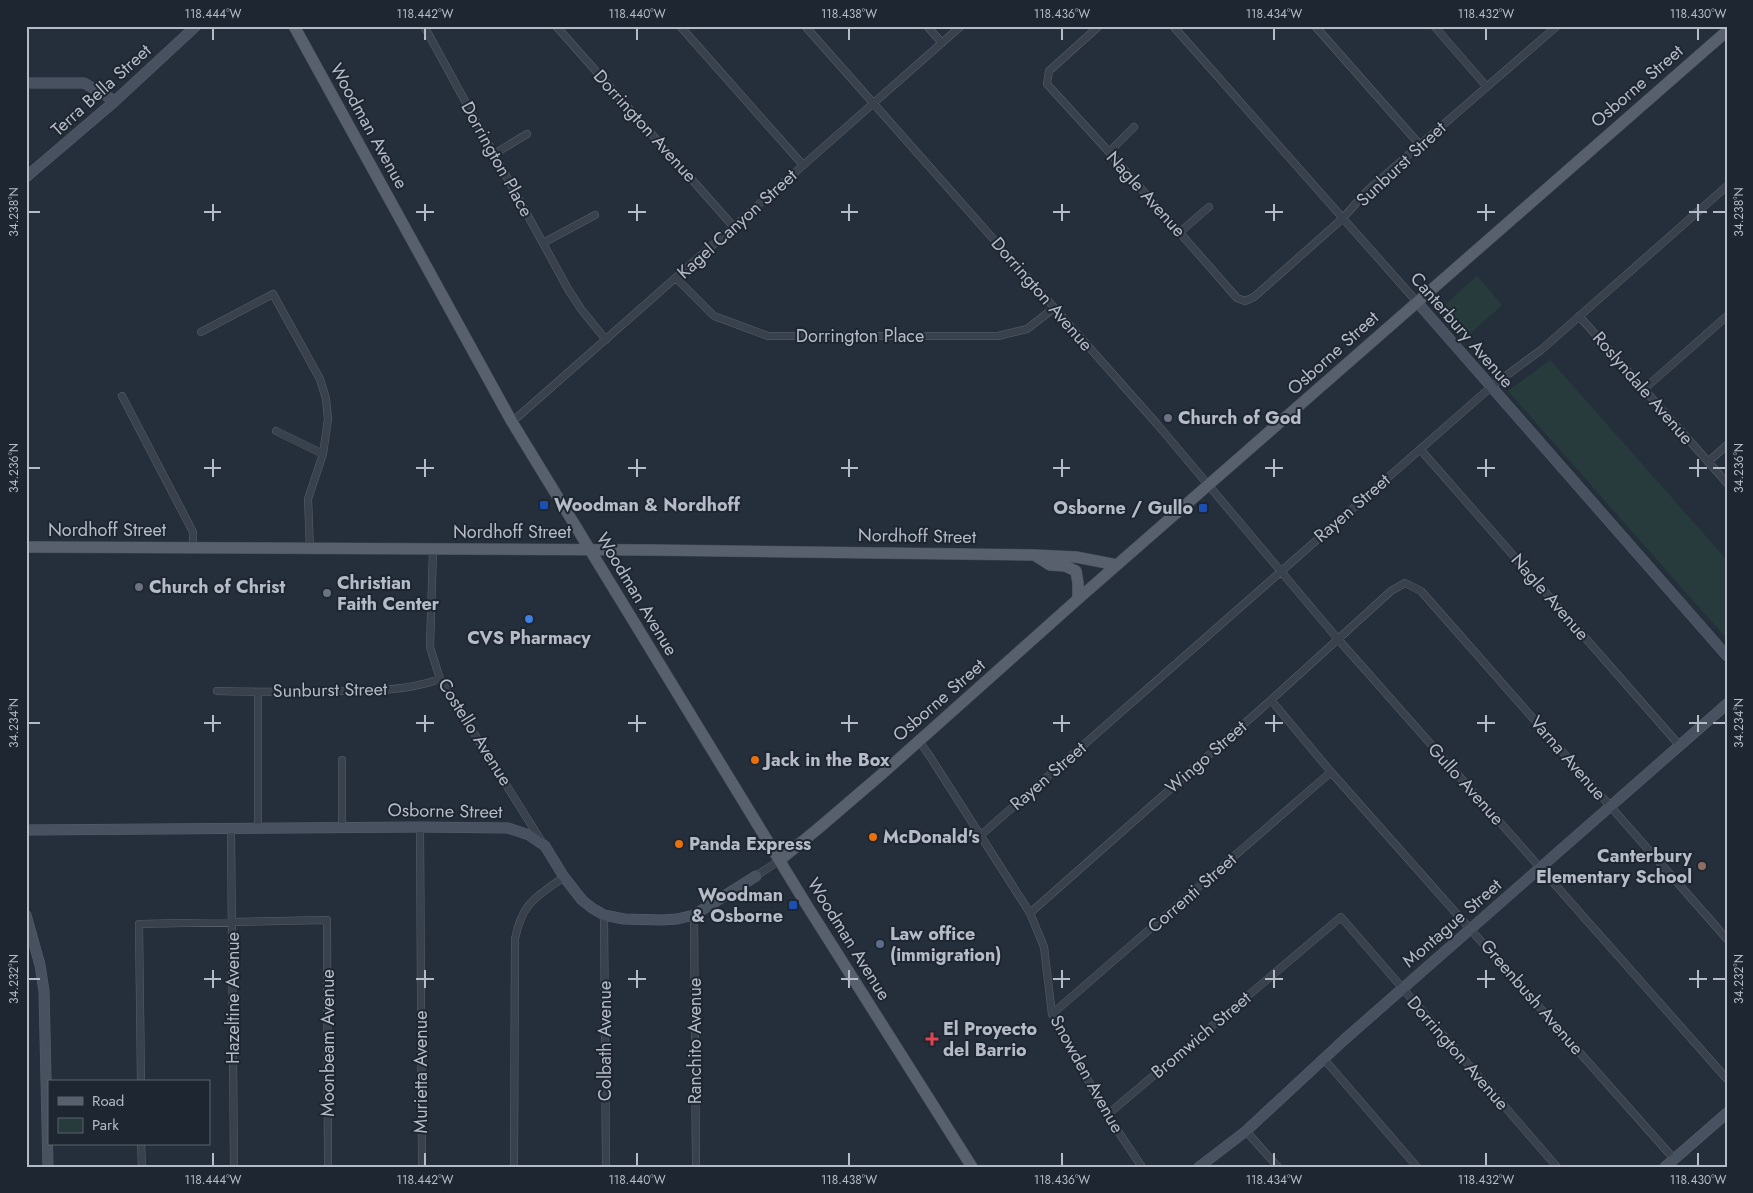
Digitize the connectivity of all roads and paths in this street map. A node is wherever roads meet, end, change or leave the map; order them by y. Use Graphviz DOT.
graph roads {
  1 [pos="196,26"];
  2 [pos="294,26"];
  3 [pos="424,26"];
  4 [pos="556,26"];
  5 [pos="680,26"];
  6 [pos="805,26"];
  7 [pos="927,26"];
  8 [pos="961,26"];
  9 [pos="1099,26"];
  10 [pos="1173,26"];
  11 [pos="1315,26"];
  12 [pos="1434,26"];
  13 [pos="1554,27"];
  14 [pos="1727,31"];
  15 [pos="942,43"];
  16 [pos="26,82"];
  17 [pos="1486,87"];
  18 [pos="115,101"];
  19 [pos="874,104"];
  20 [pos="1134,127"];
  21 [pos="527,134"];
  22 [pos="1420,145"];
  23 [pos="1109,152"];
  24 [pos="494,154"];
  25 [pos="803,165"];
  26 [pos="26,177"];
  27 [pos="1727,186"];
  28 [pos="1209,207"];
  29 [pos="595,215"];
  30 [pos="1342,220"];
  31 [pos="733,226"];
  32 [pos="1180,232"];
  33 [pos="543,243"];
  34 [pos="676,278"];
  35 [pos="1245,302"];
  36 [pos="1417,302"];
  37 [pos="1054,308"];
  38 [pos="1579,316"];
  39 [pos="1727,316"];
  40 [pos="202,332"];
  41 [pos="606,340"];
  42 [pos="1491,387"];
  43 [pos="1644,389"];
  44 [pos="122,396"];
  45 [pos="512,422"];
  46 [pos="276,431"];
  47 [pos="1727,445"];
  48 [pos="1420,449"];
  49 [pos="323,454"];
  50 [pos="1708,462"];
  51 [pos="1727,484"];
  52 [pos="1209,485"];
  53 [pos="26,547"];
  54 [pos="194,548"];
  55 [pos="310,549"];
  56 [pos="433,550"];
  57 [pos="591,550"];
  58 [pos="1034,556"];
  59 [pos="1117,565"];
  60 [pos="1280,572"];
  61 [pos="1406,583"];
  62 [pos="1078,599"];
  63 [pos="1337,638"];
  64 [pos="1727,656"];
  65 [pos="440,679"];
  66 [pos="217,691"];
  67 [pos="258,692"];
  68 [pos="1271,700"];
  69 [pos="1727,704"];
  70 [pos="919,741"];
  71 [pos="1680,746"];
  72 [pos="342,760"];
  73 [pos="1331,772"];
  74 [pos="1611,807"];
  75 [pos="420,827"];
  76 [pos="258,828"];
  77 [pos="342,828"];
  78 [pos="231,829"];
  79 [pos="26,830"];
  80 [pos="981,835"];
  81 [pos="545,846"];
  82 [pos="780,860"];
  83 [pos="1540,868"];
  84 [pos="756,876"];
  85 [pos="564,877"];
  86 [pos="1030,913"];
  87 [pos="26,915"];
  88 [pos="604,915"];
  89 [pos="694,915"];
  90 [pos="1341,917"];
  91 [pos="233,922"];
  92 [pos="1471,928"];
  93 [pos="1727,939"];
  94 [pos="1402,989"];
  95 [pos="1052,1014"];
  96 [pos="1324,1059"];
  97 [pos="1727,1079"];
  98 [pos="141,1080"];
  99 [pos="1727,1112"];
  100 [pos="1107,1115"];
  101 [pos="1246,1131"];
  102 [pos="141,1146"];
  103 [pos="1674,1159"];
  104 [pos="48,1167"];
  105 [pos="142,1167"];
  106 [pos="234,1167"];
  107 [pos="328,1167"];
  108 [pos="422,1167"];
  109 [pos="514,1167"];
  110 [pos="606,1167"];
  111 [pos="696,1167"];
  112 [pos="972,1167"];
  113 [pos="1142,1167"];
  114 [pos="1199,1167"];
  115 [pos="1278,1167"];
  116 [pos="1418,1167"];
  117 [pos="1557,1167"];
  118 [pos="1665,1167"];
  1 -- 18 [label="street, Terra Bella Street"];
  2 -- 45 [label="main road, Woodman Avenue"];
  3 -- 24 [label="street, Dorrington Place"];
  4 -- 31 [label="street, Dorrington Avenue"];
  5 -- 25 [label="street"];
  6 -- 19 [label="street"];
  7 -- 15 [label="street"];
  8 -- 15 [label="street, Kagel Canyon Street"];
  9 -- 23 [label="street, Nagle Avenue"];
  10 -- 30 [label="street, Canterbury Avenue"];
  11 -- 22 [label="street"];
  12 -- 17 [label="street"];
  13 -- 17 [label="street, Sunburst Street"];
  14 -- 36 [label="main road, Osborne Street"];
  15 -- 19 [label="street, Kagel Canyon Street"];
  16 -- 18 [label="street"];
  17 -- 22 [label="street, Sunburst Street"];
  18 -- 26 [label="street, Terra Bella Street"];
  19 -- 25 [label="street, Kagel Canyon Street"];
  19 -- 37 [label="street, Dorrington Avenue"];
  20 -- 23 [label="street"];
  21 -- 24 [label="street"];
  22 -- 30 [label="street, Sunburst Street"];
  23 -- 32 [label="street, Nagle Avenue"];
  24 -- 33 [label="street, Dorrington Place"];
  25 -- 31 [label="street, Kagel Canyon Street"];
  27 -- 38 [label="street, Rayen Street"];
  28 -- 32 [label="street"];
  29 -- 33 [label="street"];
  30 -- 35 [label="street, Sunburst Street"];
  30 -- 36 [label="street, Canterbury Avenue"];
  31 -- 34 [label="street, Kagel Canyon Street"];
  32 -- 35 [label="street, Nagle Avenue"];
  33 -- 41 [label="street, Dorrington Place"];
  34 -- 37 [label="street, Dorrington Place"];
  34 -- 41 [label="street, Kagel Canyon Street"];
  36 -- 42 [label="street, Canterbury Avenue"];
  36 -- 52 [label="main road, Osborne Street"];
  37 -- 52 [label="street, Dorrington Avenue"];
  38 -- 42 [label="street, Rayen Street"];
  38 -- 43 [label="street, Roslyndale Avenue"];
  39 -- 43 [label="street"];
  40 -- 49 [label="street"];
  41 -- 45 [label="street, Kagel Canyon Street"];
  42 -- 48 [label="street, Rayen Street"];
  42 -- 64 [label="street, Canterbury Avenue"];
  43 -- 50 [label="street, Roslyndale Avenue"];
  44 -- 54 [label="street"];
  45 -- 57 [label="main road, Woodman Avenue"];
  46 -- 49 [label="street"];
  47 -- 50 [label="street"];
  48 -- 60 [label="street, Rayen Street"];
  48 -- 71 [label="street, Nagle Avenue"];
  49 -- 55 [label="street"];
  50 -- 51 [label="street, Roslyndale Avenue"];
  52 -- 59 [label="main road, Osborne Street"];
  52 -- 60 [label="street, Gullo Avenue"];
  53 -- 54 [label="main road, Nordhoff Street"];
  54 -- 55 [label="main road, Nordhoff Street"];
  55 -- 56 [label="main road, Nordhoff Street"];
  56 -- 57 [label="main road, Nordhoff Street"];
  56 -- 65 [label="street, Costello Avenue"];
  57 -- 58 [label="main road, Nordhoff Street"];
  57 -- 82 [label="main road, Woodman Avenue"];
  58 -- 59 [label="main road, Nordhoff Street"];
  58 -- 62 [label="main road"];
  59 -- 62 [label="main road, Osborne Street"];
  60 -- 63 [label="street, Gullo Avenue"];
  60 -- 80 [label="street, Rayen Street"];
  61 -- 63 [label="street, Wingo Street"];
  61 -- 74 [label="street, Varna Avenue"];
  62 -- 70 [label="main road, Osborne Street"];
  63 -- 68 [label="street, Wingo Street"];
  63 -- 83 [label="street, Gullo Avenue"];
  65 -- 67 [label="street, Sunburst Street"];
  65 -- 81 [label="street, Costello Avenue"];
  66 -- 67 [label="street, Sunburst Street"];
  67 -- 76 [label="street"];
  68 -- 73 [label="street, Greenbush Avenue"];
  68 -- 86 [label="street, Wingo Street"];
  69 -- 71 [label="street, Montague Street"];
  70 -- 80 [label="street, Snowden Avenue"];
  70 -- 82 [label="main road, Osborne Street"];
  71 -- 74 [label="street, Montague Street"];
  72 -- 77 [label="street"];
  73 -- 92 [label="street, Greenbush Avenue"];
  73 -- 95 [label="street, Correnti Street"];
  74 -- 83 [label="street, Montague Street"];
  74 -- 93 [label="street, Varna Avenue"];
  75 -- 77 [label="street, Osborne Street"];
  75 -- 81 [label="street, Osborne Street"];
  75 -- 108 [label="street, Murietta Avenue"];
  76 -- 77 [label="street, Osborne Street"];
  76 -- 78 [label="street, Osborne Street"];
  78 -- 79 [label="street, Osborne Street"];
  78 -- 91 [label="street, Hazeltine Avenue"];
  80 -- 86 [label="street, Snowden Avenue"];
  81 -- 85 [label="street, Osborne Street"];
  82 -- 84 [label="street, Osborne Street"];
  82 -- 112 [label="main road, Woodman Avenue"];
  83 -- 92 [label="street, Montague Street"];
  83 -- 97 [label="street, Gullo Avenue"];
  84 -- 89 [label="street, Osborne Street"];
  85 -- 88 [label="street, Osborne Street"];
  85 -- 109 [label="street"];
  86 -- 95 [label="street, Snowden Avenue"];
  87 -- 104 [label="street"];
  88 -- 89 [label="street, Osborne Street"];
  88 -- 110 [label="street, Colbath Avenue"];
  89 -- 111 [label="street, Ranchito Avenue"];
  90 -- 94 [label="street, Dorrington Avenue"];
  90 -- 100 [label="street, Bromwich Street"];
  91 -- 98 [label="street"];
  91 -- 106 [label="street, Hazeltine Avenue"];
  91 -- 107 [label="street, Moonbeam Avenue"];
  92 -- 94 [label="street, Montague Street"];
  92 -- 103 [label="street, Greenbush Avenue"];
  94 -- 96 [label="street, Montague Street"];
  94 -- 117 [label="street, Dorrington Avenue"];
  95 -- 100 [label="street, Snowden Avenue"];
  96 -- 101 [label="street, Montague Street"];
  96 -- 116 [label="street"];
  99 -- 103 [label="street"];
  100 -- 113 [label="street, Snowden Avenue"];
  101 -- 114 [label="street, Montague Street"];
  101 -- 115 [label="street"];
  102 -- 105 [label="street"];
  103 -- 118 [label="street"];
}
